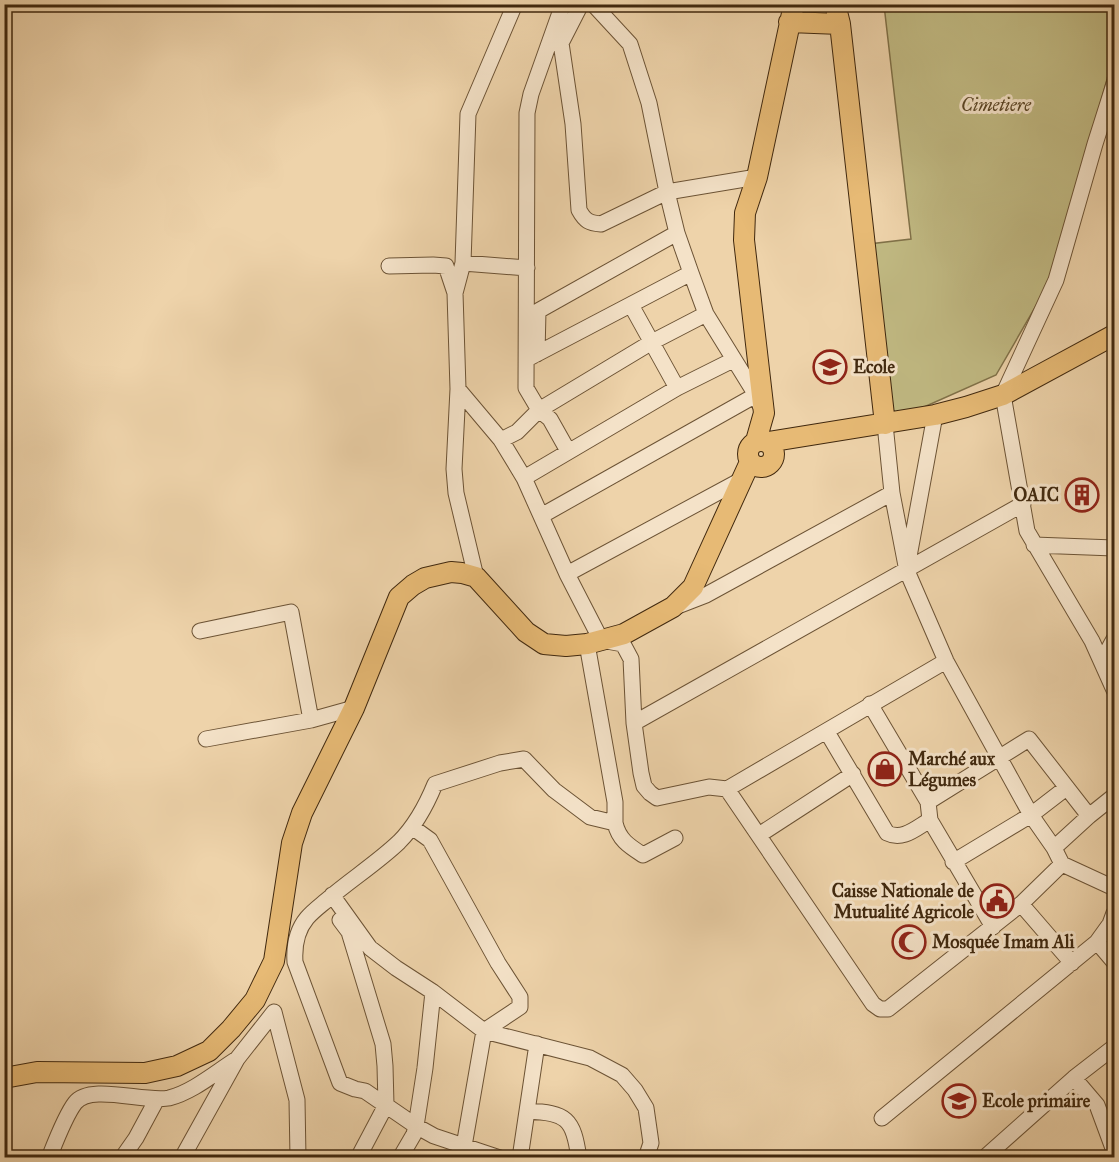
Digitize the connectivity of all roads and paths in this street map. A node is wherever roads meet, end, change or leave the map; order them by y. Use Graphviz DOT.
graph roads {
  1 [pos="515,4"];
  2 [pos="563,4"];
  3 [pos="581,4"];
  4 [pos="592,4"];
  5 [pos="612,4"];
  6 [pos="835,4"];
  7 [pos="791,13"];
  8 [pos="609,20"];
  9 [pos="840,24"];
  10 [pos="1114,84"];
  11 [pos="757,177"];
  12 [pos="667,192"];
  13 [pos="678,233"];
  14 [pos="463,263"];
  15 [pos="389,266"];
  16 [pos="527,267"];
  17 [pos="691,273"];
  18 [pos="455,293"];
  19 [pos="631,305"];
  20 [pos="706,314"];
  21 [pos="1114,334"];
  22 [pos="652,342"];
  23 [pos="531,357"];
  24 [pos="733,360"];
  25 [pos="677,388"];
  26 [pos="458,389"];
  27 [pos="756,395"];
  28 [pos="1003,395"];
  29 [pos="539,410"];
  30 [pos="764,413"];
  31 [pos="935,415"];
  32 [pos="885,424"];
  33 [pos="501,440"];
  34 [pos="766,446"];
  35 [pos="568,451"];
  36 [pos="746,471"];
  37 [pos="524,478"];
  38 [pos="892,493"];
  39 [pos="1023,504"];
  40 [pos="541,516"];
  41 [pos="1034,545"];
  42 [pos="1114,548"];
  43 [pos="907,570"];
  44 [pos="567,574"];
  45 [pos="476,577"];
  46 [pos="672,608"];
  47 [pos="200,631"];
  48 [pos="1114,639"];
  49 [pos="594,642"];
  50 [pos="946,661"];
  51 [pos="1102,661"];
  52 [pos="1114,690"];
  53 [pos="870,704"];
  54 [pos="354,708"];
  55 [pos="311,720"];
  56 [pos="634,723"];
  57 [pos="827,732"];
  58 [pos="206,739"];
  59 [pos="999,759"];
  60 [pos="853,774"];
  61 [pos="1065,788"];
  62 [pos="727,789"];
  63 [pos="1114,796"];
  64 [pos="928,802"];
  65 [pos="1030,815"];
  66 [pos="1089,816"];
  67 [pos="930,820"];
  68 [pos="615,823"];
  69 [pos="412,827"];
  70 [pos="759,836"];
  71 [pos="675,838"];
  72 [pos="1054,848"];
  73 [pos="953,862"];
  74 [pos="1062,864"];
  75 [pos="1114,888"];
  76 [pos="329,898"];
  77 [pos="1021,904"];
  78 [pos="1114,913"];
  79 [pos="993,927"];
  80 [pos="1097,942"];
  81 [pos="1114,962"];
  82 [pos="1072,963"];
  83 [pos="433,992"];
  84 [pos="484,1031"];
  85 [pos="537,1044"];
  86 [pos="1114,1047"];
  87 [pos="237,1059"];
  88 [pos="4,1078"];
  89 [pos="1074,1078"];
  90 [pos="157,1099"];
  91 [pos="386,1105"];
  92 [pos="527,1111"];
  93 [pos="882,1118"];
  94 [pos="416,1126"];
  95 [pos="1114,1151"];
  96 [pos="462,1152"];
  97 [pos="986,1157"];
  98 [pos="49,1158"];
  99 [pos="122,1158"];
  100 [pos="183,1158"];
  101 [pos="298,1158"];
  102 [pos="358,1158"];
  103 [pos="400,1158"];
  104 [pos="500,1158"];
  105 [pos="520,1158"];
  106 [pos="579,1158"];
  107 [pos="646,1158"];
  1 -- 14 [label="street"];
  2 -- 16 [label="street"];
  3 -- 12 [label="street"];
  4 -- 8 [label="street"];
  5 -- 8 [label="street"];
  6 -- 9 [label="main road"];
  7 -- 9 [label="main road"];
  7 -- 11 [label="main road"];
  8 -- 12 [label="street"];
  9 -- 32 [label="main road"];
  10 -- 28 [label="street"];
  11 -- 12 [label="street"];
  11 -- 30 [label="main road"];
  12 -- 13 [label="street"];
  13 -- 17 [label="street"];
  13 -- 23 [label="street"];
  14 -- 16 [label="street"];
  14 -- 18 [label="street"];
  15 -- 18 [label="street"];
  16 -- 23 [label="street"];
  17 -- 19 [label="street"];
  17 -- 20 [label="street"];
  18 -- 26 [label="street"];
  19 -- 22 [label="street"];
  19 -- 23 [label="street"];
  20 -- 22 [label="street"];
  20 -- 24 [label="street"];
  21 -- 28 [label="main road"];
  22 -- 25 [label="street"];
  22 -- 29 [label="street"];
  23 -- 29 [label="street"];
  24 -- 25 [label="street"];
  24 -- 27 [label="street"];
  25 -- 35 [label="street"];
  26 -- 33 [label="street"];
  26 -- 45 [label="street"];
  27 -- 30 [label="street"];
  27 -- 40 [label="street"];
  28 -- 31 [label="main road"];
  28 -- 39 [label="street"];
  29 -- 33 [label="street"];
  29 -- 35 [label="street"];
  30 -- 34 [label="main road"];
  31 -- 32 [label="main road"];
  31 -- 43 [label="street"];
  32 -- 34 [label="main road"];
  32 -- 38 [label="street"];
  33 -- 37 [label="street"];
  34 -- 36 [label="main road"];
  35 -- 37 [label="street"];
  36 -- 44 [label="street"];
  36 -- 46 [label="main road"];
  37 -- 40 [label="street"];
  38 -- 43 [label="street"];
  38 -- 46 [label="street"];
  39 -- 41 [label="street"];
  39 -- 43 [label="street"];
  40 -- 44 [label="street"];
  41 -- 42 [label="street"];
  41 -- 51 [label="street"];
  43 -- 50 [label="street"];
  43 -- 56 [label="street"];
  44 -- 49 [label="street"];
  45 -- 49 [label="main road"];
  45 -- 54 [label="main road"];
  46 -- 49 [label="main road"];
  47 -- 55 [label="street"];
  48 -- 51 [label="street"];
  49 -- 56 [label="street"];
  49 -- 68 [label="street"];
  50 -- 53 [label="street"];
  50 -- 59 [label="street"];
  51 -- 52 [label="street"];
  53 -- 57 [label="street"];
  53 -- 64 [label="street"];
  54 -- 55 [label="street"];
  54 -- 88 [label="main road"];
  55 -- 58 [label="street"];
  56 -- 62 [label="street"];
  57 -- 60 [label="street"];
  57 -- 62 [label="street"];
  59 -- 61 [label="street"];
  59 -- 64 [label="street"];
  59 -- 65 [label="street"];
  60 -- 67 [label="street"];
  60 -- 70 [label="street"];
  61 -- 65 [label="street"];
  61 -- 66 [label="street"];
  62 -- 70 [label="street"];
  63 -- 66 [label="street"];
  64 -- 67 [label="street"];
  65 -- 72 [label="street"];
  65 -- 73 [label="street"];
  66 -- 72 [label="street"];
  67 -- 73 [label="street"];
  68 -- 69 [label="street"];
  68 -- 71 [label="street"];
  69 -- 76 [label="street"];
  69 -- 84 [label="street"];
  70 -- 79 [label="street"];
  72 -- 74 [label="street"];
  73 -- 79 [label="street"];
  74 -- 75 [label="street"];
  74 -- 77 [label="street"];
  76 -- 83 [label="street"];
  76 -- 91 [label="street"];
  76 -- 91 [label="street"];
  77 -- 79 [label="street"];
  77 -- 82 [label="street"];
  78 -- 80 [label="street"];
  80 -- 81 [label="street"];
  80 -- 82 [label="street"];
  82 -- 93 [label="street"];
  83 -- 84 [label="street"];
  83 -- 94 [label="street"];
  84 -- 85 [label="street"];
  84 -- 96 [label="street"];
  85 -- 92 [label="street"];
  85 -- 107 [label="street"];
  86 -- 89 [label="street"];
  87 -- 90 [label="street"];
  87 -- 100 [label="street"];
  87 -- 101 [label="street"];
  89 -- 95 [label="street"];
  89 -- 97 [label="street"];
  90 -- 98 [label="street"];
  90 -- 99 [label="street"];
  91 -- 94 [label="street"];
  91 -- 102 [label="street"];
  92 -- 105 [label="street"];
  92 -- 106 [label="street"];
  94 -- 96 [label="street"];
  94 -- 103 [label="street"];
  96 -- 104 [label="street"];
}
